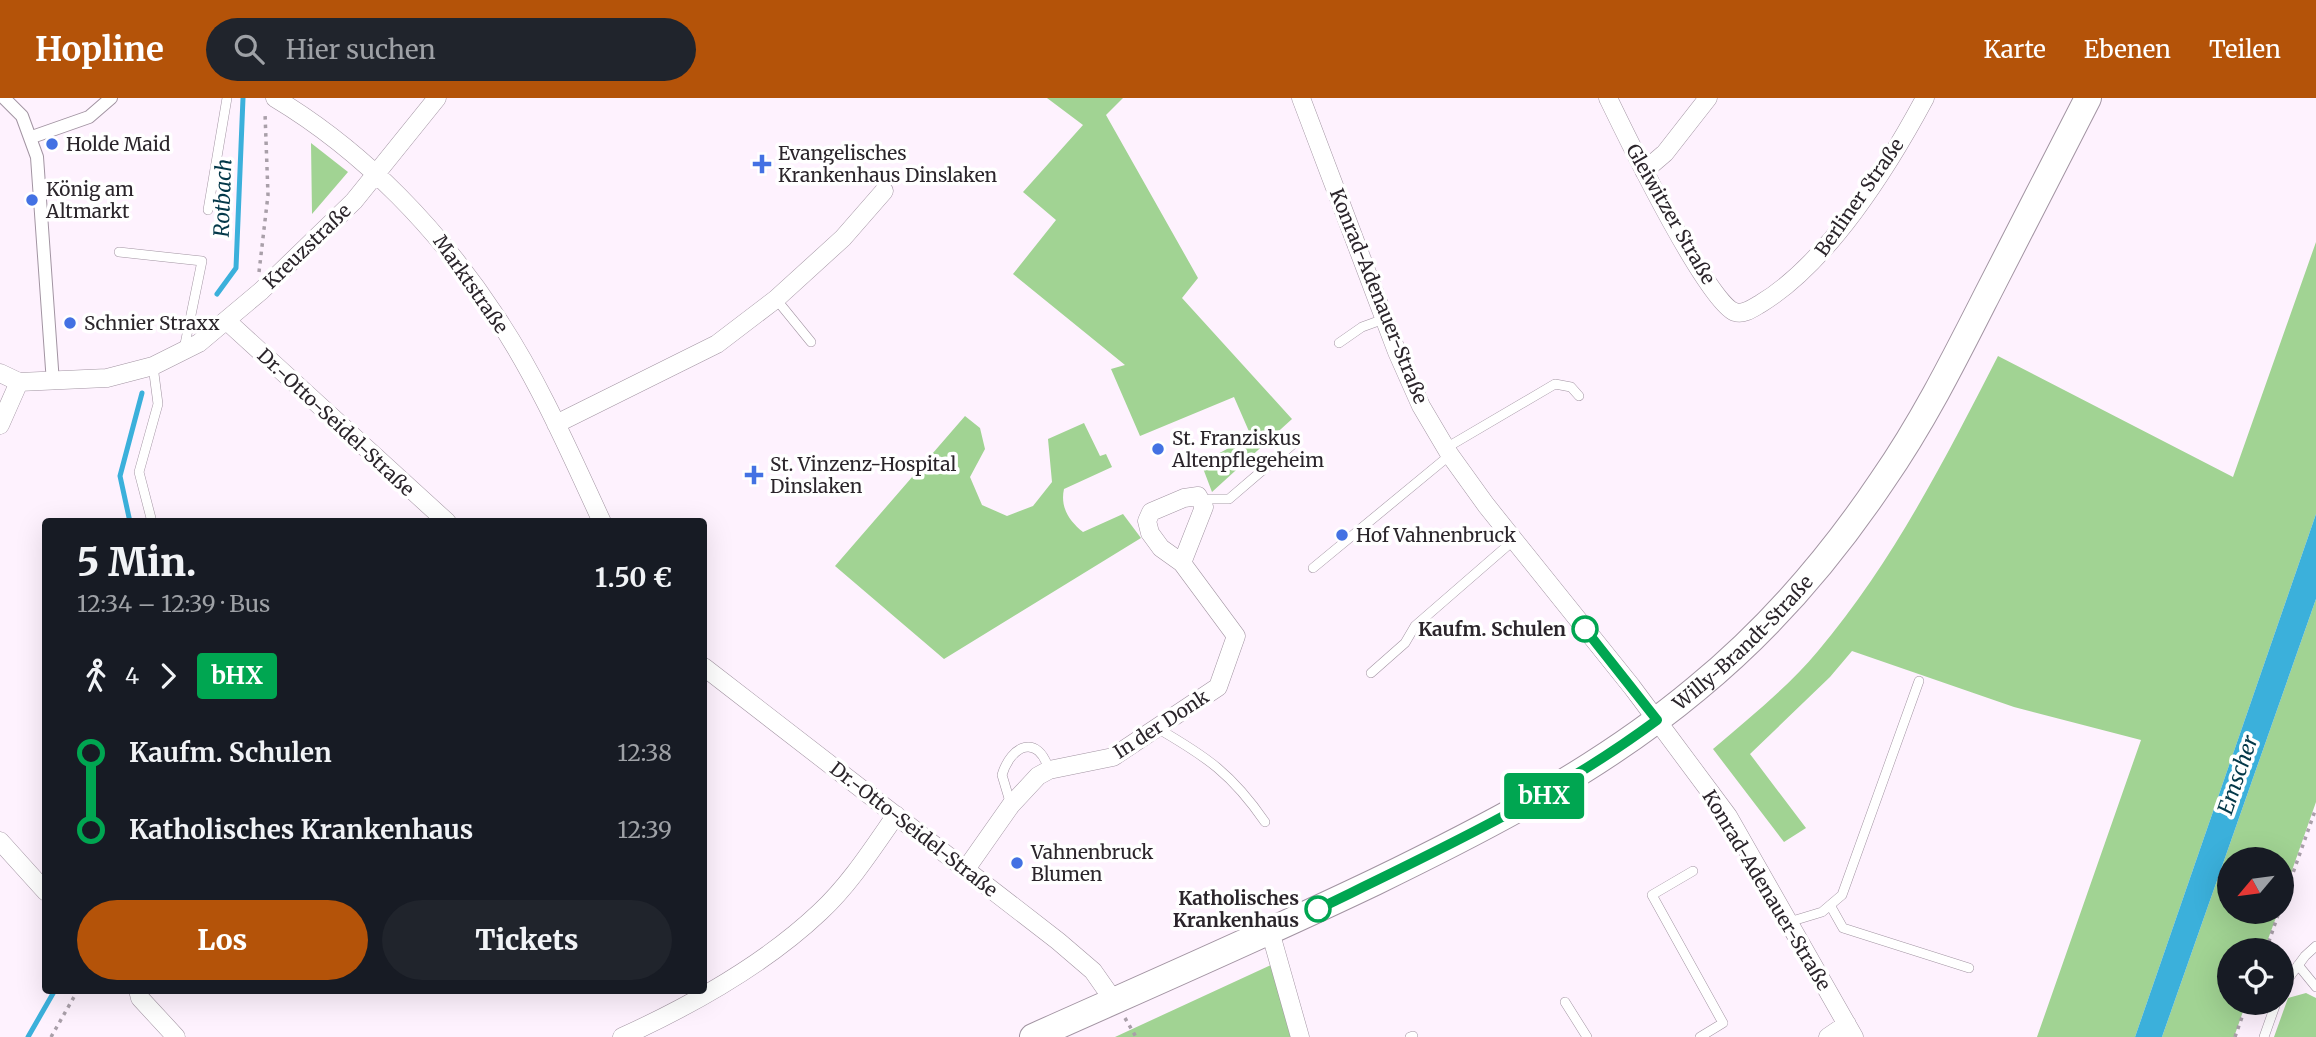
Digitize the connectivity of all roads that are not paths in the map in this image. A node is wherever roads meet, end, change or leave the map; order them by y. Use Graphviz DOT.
graph roads {
  1 [pos="4,98"];
  2 [pos="111,98"];
  3 [pos="227,98"];
  4 [pos="437,98"];
  5 [pos="1301,98"];
  6 [pos="1608,98"];
  7 [pos="1708,98"];
  8 [pos="1925,98"];
  9 [pos="2088,98"];
  10 [pos="271,102"];
  11 [pos="32,137"];
  12 [pos="1644,171"];
  13 [pos="376,174"];
  14 [pos="884,191"];
  15 [pos="208,210"];
  16 [pos="119,253"];
  17 [pos="776,299"];
  18 [pos="1748,311"];
  19 [pos="1384,319"];
  20 [pos="228,321"];
  21 [pos="811,342"];
  22 [pos="1339,343"];
  23 [pos="184,351"];
  24 [pos="153,366"];
  25 [pos="0,373"];
  26 [pos="19,382"];
  27 [pos="53,383"];
  28 [pos="1579,396"];
  29 [pos="556,424"];
  30 [pos="0,425"];
  31 [pos="1292,445"];
  32 [pos="1448,451"];
  33 [pos="1202,503"];
  34 [pos="151,518"];
  35 [pos="443,518"];
  36 [pos="600,518"];
  37 [pos="1514,540"];
  38 [pos="1182,562"];
  39 [pos="1313,568"];
  40 [pos="707,669"];
  41 [pos="1371,673"];
  42 [pos="1919,681"];
  43 [pos="1657,720"];
  44 [pos="1157,728"];
  45 [pos="1049,769"];
  46 [pos="1011,805"];
  47 [pos="896,815"];
  48 [pos="1265,822"];
  49 [pos="0,841"];
  50 [pos="966,869"];
  51 [pos="1693,871"];
  52 [pos="42,888"];
  53 [pos="1830,905"];
  54 [pos="1789,922"];
  55 [pos="1270,930"];
  56 [pos="2316,946"];
  57 [pos="2298,965"];
  58 [pos="1969,968"];
  59 [pos="2294,970"];
  60 [pos="2316,987"];
  61 [pos="707,993"];
  62 [pos="139,994"];
  63 [pos="705,994"];
  64 [pos="1114,1001"];
  65 [pos="1565,1002"];
  66 [pos="2272,1015"];
  67 [pos="1851,1031"];
  68 [pos="176,1037"];
  69 [pos="622,1037"];
  70 [pos="1033,1037"];
  71 [pos="1300,1037"];
  72 [pos="1587,1037"];
  73 [pos="1700,1037"];
  74 [pos="1828,1037"];
  75 [pos="2264,1037"];
  1 -- 11 [label="street"];
  2 -- 11 [label="street"];
  3 -- 15 [label="lane"];
  4 -- 13 [label="street, Kreuzstraße"];
  5 -- 19 [label="street, Konrad-Adenauer-Straße"];
  6 -- 12 [label="street, Gleiwitzer Straße"];
  7 -- 12 [label="street"];
  8 -- 18 [label="street, Berliner Straße"];
  9 -- 43 [label="main road, Willy-Brandt-Straße"];
  10 -- 13 [label="street, Marktstraße"];
  11 -- 27 [label="street"];
  12 -- 18 [label="street, Gleiwitzer Straße"];
  13 -- 20 [label="street, Kreuzstraße"];
  13 -- 29 [label="street, Marktstraße"];
  14 -- 17 [label="street"];
  16 -- 23 [label="lane"];
  17 -- 21 [label="lane"];
  17 -- 29 [label="street"];
  19 -- 22 [label="lane"];
  19 -- 32 [label="street, Konrad-Adenauer-Straße"];
  20 -- 23 [label="street, Kreuzstraße"];
  20 -- 35 [label="street, Dr.-Otto-Seidel-Straße"];
  23 -- 24 [label="street, Kreuzstraße"];
  24 -- 27 [label="street, Kreuzstraße"];
  24 -- 34 [label="lane"];
  25 -- 26 [label="street"];
  26 -- 27 [label="street, Kreuzstraße"];
  26 -- 30 [label="street"];
  28 -- 32 [label="lane"];
  29 -- 36 [label="street, Marktstraße"];
  31 -- 33 [label="lane"];
  32 -- 37 [label="street, Konrad-Adenauer-Straße"];
  32 -- 39 [label="lane"];
  33 -- 38 [label="street"];
  33 -- 38 [label="street, In der Donk"];
  37 -- 41 [label="lane"];
  37 -- 43 [label="street, Konrad-Adenauer-Straße"];
  38 -- 44 [label="street, In der Donk"];
  40 -- 47 [label="street, Dr.-Otto-Seidel-Straße"];
  42 -- 53 [label="lane"];
  43 -- 54 [label="street, Konrad-Adenauer-Straße"];
  43 -- 55 [label="main road, Willy-Brandt-Straße"];
  44 -- 45 [label="street, In der Donk"];
  44 -- 48 [label="lane"];
  45 -- 46 [label="street, In der Donk"];
  45 -- 46 [label="lane"];
  46 -- 50 [label="street, In der Donk"];
  47 -- 50 [label="street, Dr.-Otto-Seidel-Straße"];
  47 -- 61 [label="street"];
  49 -- 52 [label="street"];
  50 -- 64 [label="street, Dr.-Otto-Seidel-Straße"];
  51 -- 73 [label="lane"];
  53 -- 54 [label="lane"];
  53 -- 58 [label="lane"];
  54 -- 67 [label="street, Konrad-Adenauer-Straße"];
  55 -- 64 [label="main road, Willy-Brandt-Straße"];
  55 -- 71 [label="street"];
  56 -- 57 [label="lane"];
  57 -- 59 [label="lane"];
  57 -- 60 [label="lane"];
  62 -- 68 [label="street"];
  63 -- 69 [label="street"];
  64 -- 70 [label="main road, Willy-Brandt-Straße"];
  65 -- 72 [label="lane"];
  66 -- 75 [label="lane"];
  67 -- 74 [label="street"];
}
